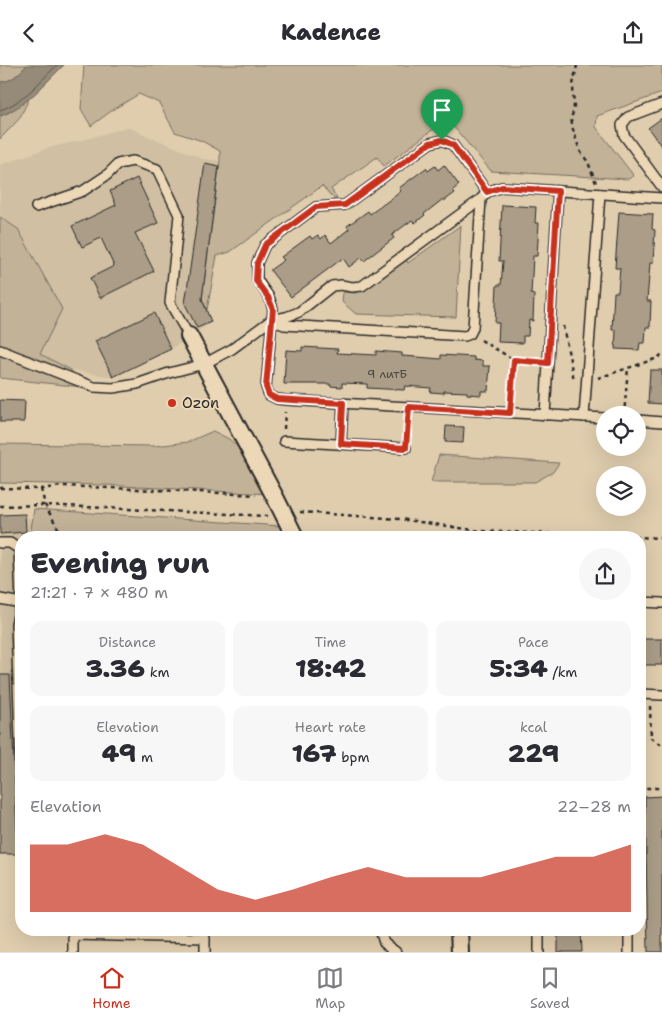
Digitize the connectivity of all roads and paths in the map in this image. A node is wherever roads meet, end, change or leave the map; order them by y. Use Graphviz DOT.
graph roads {
  1 [pos="577,65"];
  2 [pos="662,104"];
  3 [pos="662,187"];
  4 [pos="558,191"];
  5 [pos="600,193"];
  6 [pos="484,196"];
  7 [pos="662,198"];
  8 [pos="36,207"];
  9 [pos="271,320"];
  10 [pos="563,326"];
  11 [pos="470,333"];
  12 [pos="190,336"];
  13 [pos="0,350"];
  14 [pos="662,354"];
  15 [pos="514,360"];
  16 [pos="548,363"];
  17 [pos="204,364"];
  18 [pos="628,368"];
  19 [pos="586,382"];
  20 [pos="286,399"];
  21 [pos="585,399"];
  22 [pos="343,403"];
  23 [pos="625,406"];
  24 [pos="409,407"];
  25 [pos="510,413"];
  26 [pos="545,415"];
  27 [pos="584,417"];
  28 [pos="596,418"];
  29 [pos="646,421"];
  30 [pos="662,422"];
  31 [pos="284,441"];
  32 [pos="341,444"];
  33 [pos="406,448"];
  34 [pos="0,488"];
  35 [pos="41,489"];
  36 [pos="275,497"];
  37 [pos="45,505"];
  38 [pos="0,506"];
  39 [pos="283,514"];
  40 [pos="60,531"];
  41 [pos="292,531"];
  42 [pos="480,531"];
  43 [pos="646,538"];
  44 [pos="662,539"];
  45 [pos="0,543"];
  46 [pos="15,546"];
  47 [pos="0,599"];
  48 [pos="15,602"];
  49 [pos="646,602"];
  50 [pos="662,603"];
  51 [pos="646,695"];
  52 [pos="650,695"];
  53 [pos="662,695"];
  54 [pos="662,745"];
  55 [pos="646,788"];
  56 [pos="662,789"];
  57 [pos="73,936"];
  58 [pos="117,936"];
  59 [pos="382,936"];
  60 [pos="459,936"];
  61 [pos="539,936"];
  62 [pos="629,936"];
  63 [pos="73,952"];
  64 [pos="205,952"];
  65 [pos="396,952"];
  66 [pos="460,952"];
  67 [pos="539,952"];
  68 [pos="629,952"];
  1 -- 5 [label="path"];
  2 -- 3 [label="lane"];
  4 -- 5 [label="lane"];
  4 -- 6 [label="lane"];
  4 -- 16 [label="lane"];
  5 -- 7 [label="lane"];
  5 -- 19 [label="lane"];
  6 -- 9 [label="lane"];
  6 -- 9 [label="lane"];
  6 -- 11 [label="lane"];
  8 -- 12 [label="lane"];
  9 -- 11 [label="lane"];
  9 -- 17 [label="lane"];
  9 -- 20 [label="lane"];
  10 -- 21 [label="path"];
  11 -- 15 [label="path"];
  12 -- 17 [label="street"];
  13 -- 17 [label="lane"];
  14 -- 18 [label="path"];
  15 -- 16 [label="path"];
  15 -- 25 [label="path"];
  16 -- 26 [label="lane"];
  17 -- 36 [label="street"];
  18 -- 19 [label="path"];
  18 -- 23 [label="path"];
  19 -- 21 [label="lane"];
  20 -- 22 [label="lane"];
  20 -- 31 [label="path"];
  21 -- 27 [label="lane"];
  22 -- 24 [label="lane"];
  22 -- 32 [label="lane"];
  24 -- 25 [label="lane"];
  24 -- 33 [label="path"];
  25 -- 26 [label="lane"];
  26 -- 27 [label="lane"];
  27 -- 28 [label="lane"];
  29 -- 30 [label="lane"];
  31 -- 32 [label="lane"];
  32 -- 33 [label="lane"];
  34 -- 35 [label="path"];
  35 -- 36 [label="path"];
  35 -- 37 [label="path"];
  36 -- 39 [label="street"];
  37 -- 38 [label="path"];
  37 -- 39 [label="path"];
  37 -- 40 [label="path"];
  39 -- 41 [label="street"];
  39 -- 42 [label="path"];
  43 -- 44 [label="path"];
  45 -- 46 [label="lane"];
  47 -- 48 [label="lane"];
  49 -- 50 [label="lane"];
  51 -- 52 [label="lane"];
  52 -- 53 [label="lane"];
  52 -- 54 [label="path"];
  55 -- 56 [label="path"];
  57 -- 63 [label="lane"];
  58 -- 64 [label="lane"];
  59 -- 65 [label="lane"];
  60 -- 66 [label="street"];
  61 -- 67 [label="lane"];
  62 -- 68 [label="lane"];
}
